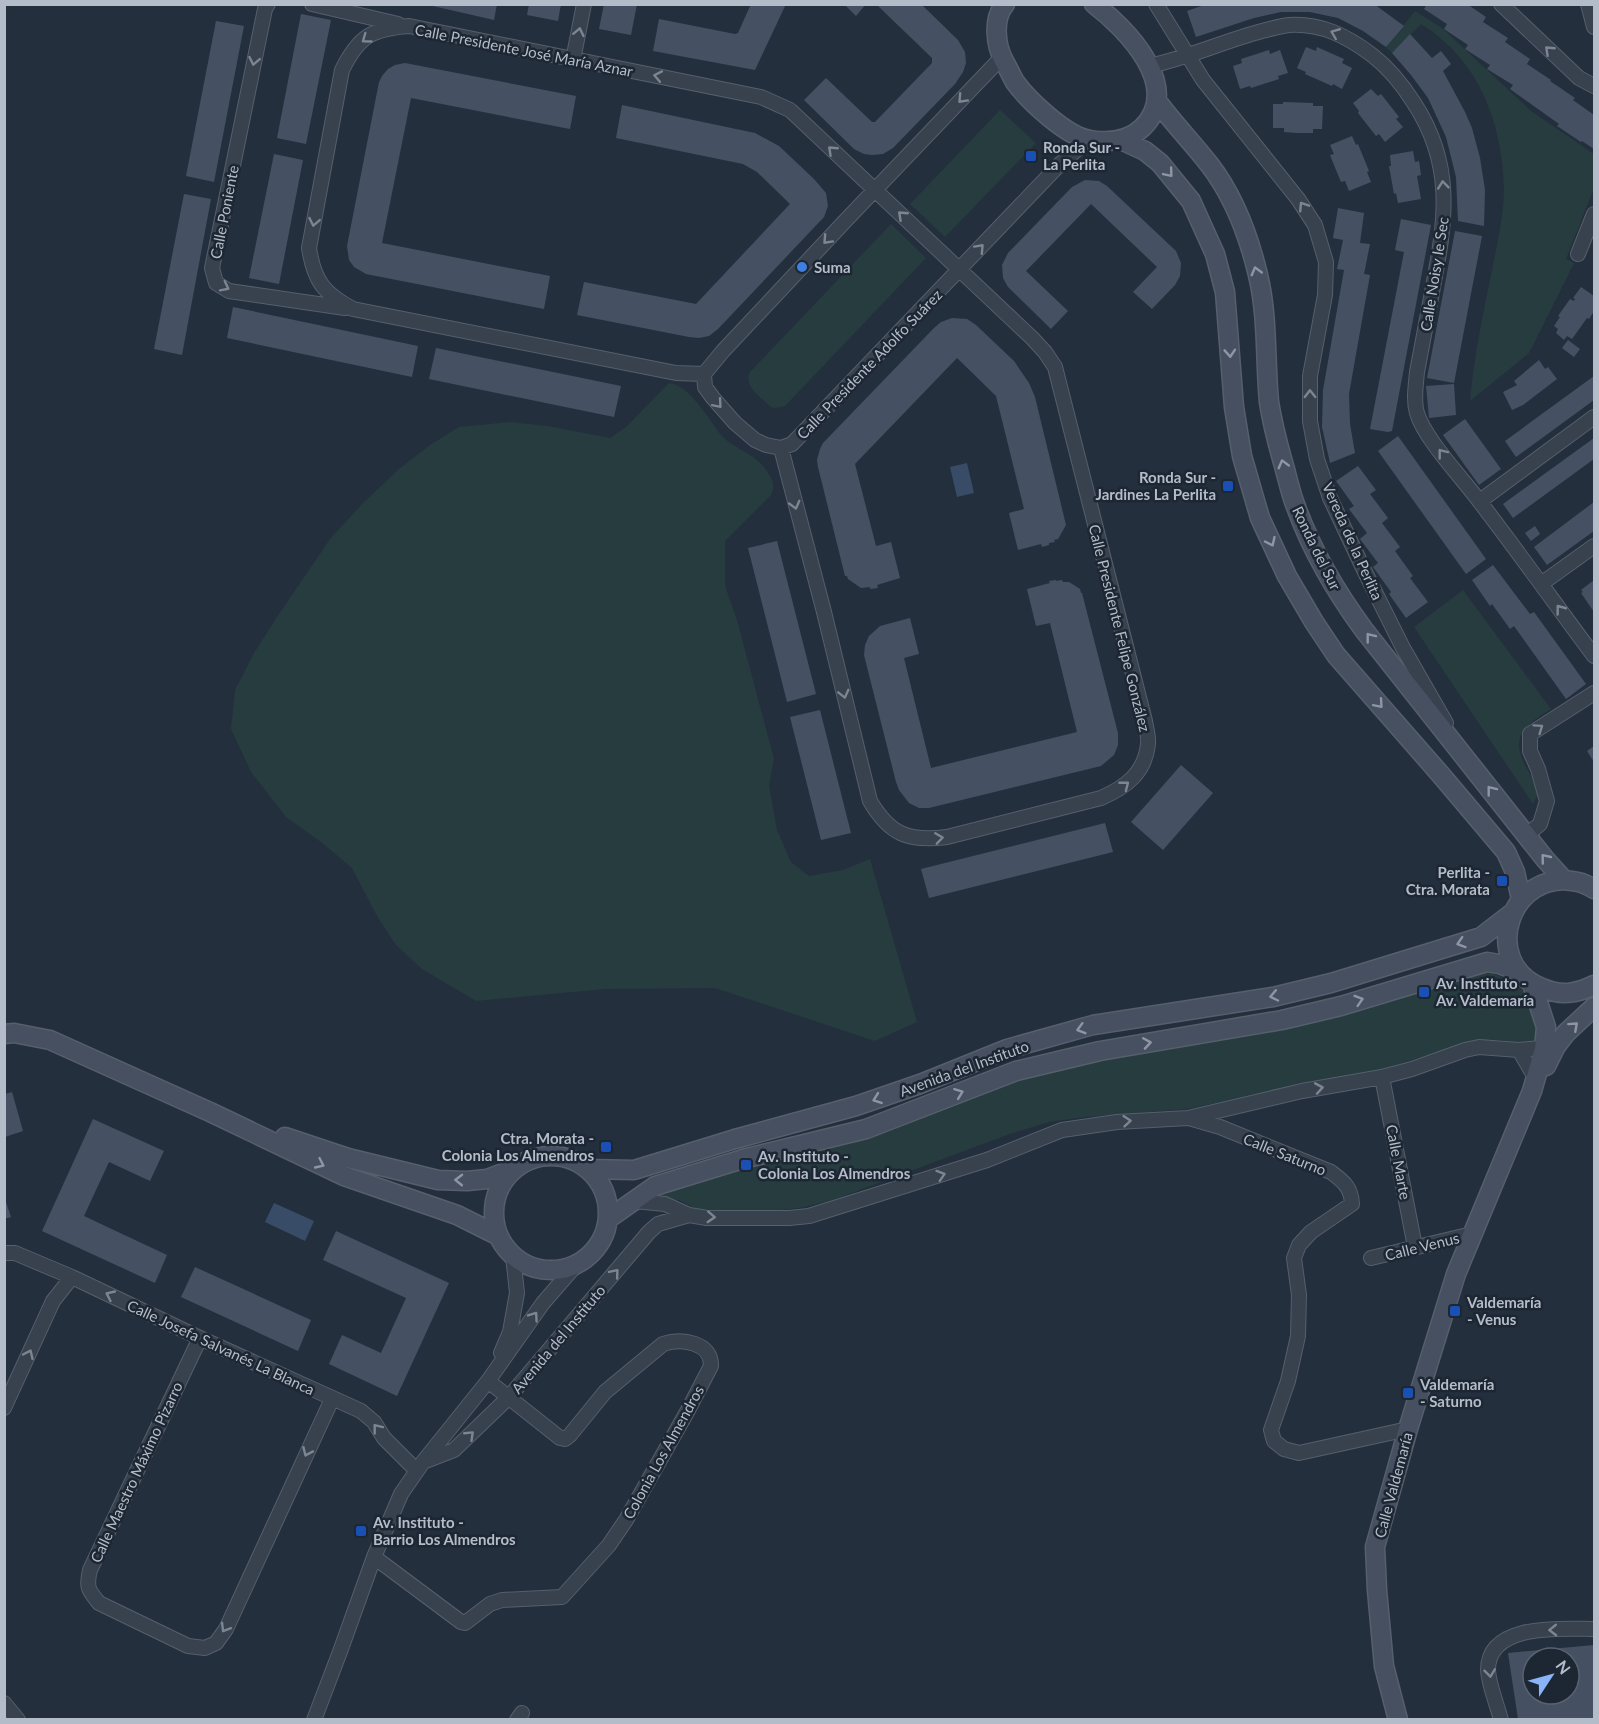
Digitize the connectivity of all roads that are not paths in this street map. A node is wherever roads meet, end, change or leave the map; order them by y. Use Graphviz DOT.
graph roads {
  1 [pos="268,4"];
  2 [pos="312,4"];
  3 [pos="584,4"];
  4 [pos="988,4"];
  5 [pos="1005,4"];
  6 [pos="1094,4"];
  7 [pos="1156,4"];
  8 [pos="1501,4"];
  9 [pos="1588,4"];
  10 [pos="997,22"];
  11 [pos="409,26"];
  12 [pos="1594,27"];
  13 [pos="1188,54"];
  14 [pos="1002,57"];
  15 [pos="573,60"];
  16 [pos="1149,66"];
  17 [pos="1594,86"];
  18 [pos="1157,100"];
  19 [pos="1088,140"];
  20 [pos="1121,140"];
  21 [pos="875,190"];
  22 [pos="1594,214"];
  23 [pos="1578,254"];
  24 [pos="960,269"];
  25 [pos="353,309"];
  26 [pos="704,374"];
  27 [pos="1594,417"];
  28 [pos="781,448"];
  29 [pos="1480,501"];
  30 [pos="1594,546"];
  31 [pos="1541,584"];
  32 [pos="1594,656"];
  33 [pos="1594,693"];
  34 [pos="1463,754"];
  35 [pos="1527,835"];
  36 [pos="1564,880"];
  37 [pos="1594,889"];
  38 [pos="1516,907"];
  39 [pos="1518,971"];
  40 [pos="1532,984"];
  41 [pos="1594,985"];
  42 [pos="1594,1008"];
  43 [pos="4,1034"];
  44 [pos="1550,1048"];
  45 [pos="1519,1050"];
  46 [pos="1382,1077"];
  47 [pos="1534,1085"];
  48 [pos="210,1112"];
  49 [pos="1188,1118"];
  50 [pos="515,1168"];
  51 [pos="587,1169"];
  52 [pos="634,1201"];
  53 [pos="689,1215"];
  54 [pos="608,1219"];
  55 [pos="1472,1234"];
  56 [pos="499,1236"];
  57 [pos="1415,1247"];
  58 [pos="4,1253"];
  59 [pos="513,1256"];
  60 [pos="1371,1258"];
  61 [pos="576,1265"];
  62 [pos="72,1277"];
  63 [pos="200,1338"];
  64 [pos="488,1381"];
  65 [pos="509,1397"];
  66 [pos="332,1398"];
  67 [pos="4,1407"];
  68 [pos="1408,1429"];
  69 [pos="420,1466"];
  70 [pos="374,1557"];
  71 [pos="1594,1629"];
  72 [pos="4,1703"];
  73 [pos="18,1719"];
  74 [pos="314,1719"];
  75 [pos="1398,1719"];
  76 [pos="1501,1719"];
  1 -- 25 [label="street, Calle Poniente, one-way"];
  2 -- 11 [label="street"];
  15 -- 3 [label="street, one-way"];
  4 -- 10 [label="main road"];
  5 -- 10 [label="main road"];
  6 -- 16 [label="main road, Ronda del Sur"];
  7 -- 13 [label="street, Vereda de la Perlita"];
  17 -- 8 [label="street, one-way"];
  9 -- 12 [label="street"];
  10 -- 14 [label="main road"];
  11 -- 15 [label="street, Calle Presidente José María Aznar"];
  11 -- 25 [label="street, Calle Presidente José María Aznar, one-way"];
  13 -- 16 [label="street, Calle Noisy le Sec"];
  29 -- 13 [label="street, Calle Noisy le Sec, one-way"];
  34 -- 13 [label="street, Vereda de la Perlita, one-way"];
  14 -- 19 [label="main road"];
  14 -- 21 [label="street, one-way"];
  21 -- 15 [label="street, Calle Presidente José María Aznar, one-way"];
  16 -- 18 [label="main road, Ronda del Sur"];
  18 -- 20 [label="main road"];
  34 -- 18 [label="main road, Ronda del Sur, one-way"];
  19 -- 20 [label="main road"];
  24 -- 19 [label="street, Calle Presidente Adolfo Suárez, one-way"];
  20 -- 38 [label="main road, one-way"];
  24 -- 21 [label="street, Calle Presidente Felipe González, one-way"];
  21 -- 26 [label="street, one-way"];
  22 -- 23 [label="street"];
  24 -- 28 [label="street, Calle Presidente Adolfo Suárez"];
  28 -- 24 [label="street, Calle Presidente Felipe González, one-way"];
  25 -- 26 [label="street, Calle Presidente José María Aznar"];
  26 -- 28 [label="street, Calle Presidente Adolfo Suárez, one-way"];
  27 -- 29 [label="street"];
  29 -- 31 [label="street, Calle Noisy le Sec"];
  30 -- 31 [label="street"];
  32 -- 31 [label="street, Calle Noisy le Sec, one-way"];
  35 -- 33 [label="street, one-way"];
  35 -- 34 [label="main road, Ronda del Sur, one-way"];
  36 -- 35 [label="main road, Ronda del Sur, one-way"];
  36 -- 37 [label="main road"];
  36 -- 38 [label="main road, Avenida del Instituto"];
  38 -- 39 [label="main road"];
  38 -- 51 [label="main road, Avenida del Instituto, one-way"];
  39 -- 40 [label="main road"];
  52 -- 39 [label="main road, Avenida del Instituto, one-way"];
  40 -- 41 [label="main road"];
  40 -- 44 [label="main road, Calle Valdemaría"];
  44 -- 42 [label="main road, Calle Valdemaría, one-way"];
  43 -- 48 [label="main road"];
  44 -- 45 [label="street, Avenida del Instituto"];
  44 -- 47 [label="main road, Calle Valdemaría"];
  45 -- 46 [label="street, Avenida del Instituto"];
  45 -- 47 [label="street"];
  49 -- 46 [label="street, Avenida del Instituto, one-way"];
  46 -- 57 [label="street, Calle Marte"];
  47 -- 55 [label="main road, Calle Valdemaría"];
  50 -- 48 [label="main road, one-way"];
  48 -- 56 [label="main road, one-way"];
  53 -- 49 [label="street, Avenida del Instituto, one-way"];
  49 -- 68 [label="street, Calle Saturno"];
  50 -- 51 [label="main road"];
  50 -- 56 [label="main road"];
  51 -- 54 [label="main road"];
  52 -- 53 [label="street, Avenida del Instituto"];
  52 -- 54 [label="main road, Avenida del Instituto"];
  65 -- 53 [label="street, Avenida del Instituto, one-way"];
  54 -- 61 [label="main road"];
  55 -- 57 [label="street, Calle Venus"];
  55 -- 68 [label="main road, Calle Valdemaría"];
  56 -- 59 [label="main road"];
  57 -- 60 [label="street, Calle Venus"];
  58 -- 62 [label="street, Calle Josefa Salvanés La Blanca"];
  59 -- 61 [label="main road"];
  59 -- 64 [label="street, Avenida del Instituto"];
  64 -- 61 [label="street, Avenida del Instituto, one-way"];
  63 -- 62 [label="street, Calle Josefa Salvanés La Blanca, one-way"];
  67 -- 62 [label="street, one-way"];
  63 -- 66 [label="street, Calle Josefa Salvanés La Blanca"];
  66 -- 63 [label="street, Calle Maestro Máximo Pizarro, one-way"];
  64 -- 65 [label="street, Colonia Los Almendros"];
  64 -- 69 [label="street, Avenida del Instituto"];
  69 -- 65 [label="street, Avenida del Instituto, one-way"];
  65 -- 70 [label="street, Colonia Los Almendros"];
  69 -- 66 [label="street, Calle Josefa Salvanés La Blanca, one-way"];
  68 -- 75 [label="main road, Calle Valdemaría"];
  69 -- 70 [label="street, Avenida del Instituto"];
  70 -- 74 [label="street, Avenida del Instituto"];
  71 -- 76 [label="street, one-way"];
  72 -- 73 [label="street"];
}
